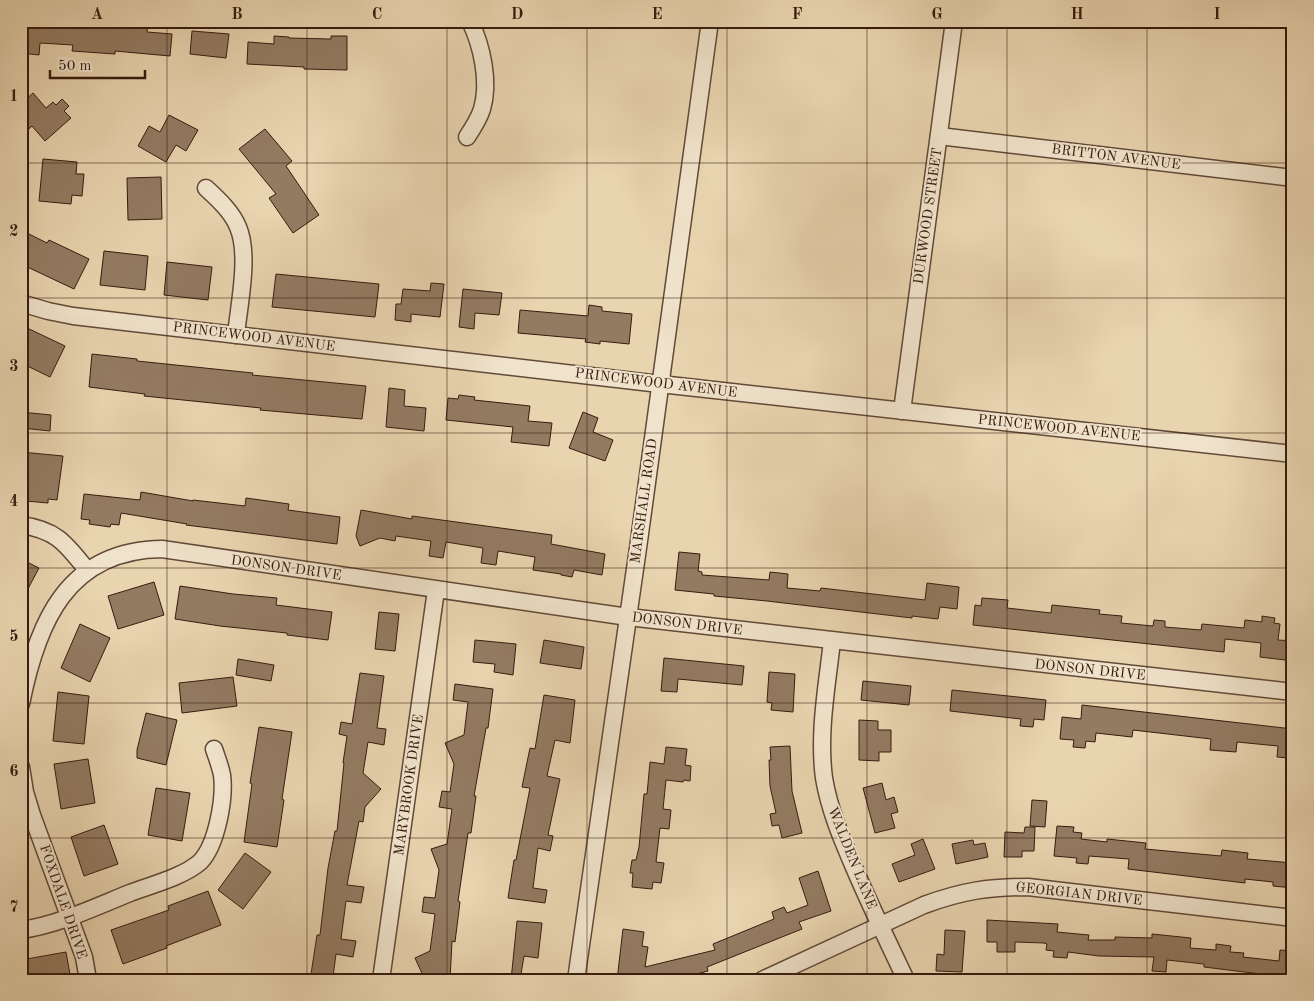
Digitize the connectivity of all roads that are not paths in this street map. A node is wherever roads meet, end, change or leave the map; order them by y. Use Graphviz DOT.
graph roads {
  1 [pos="470,21"];
  2 [pos="710,21"];
  3 [pos="954,21"];
  4 [pos="939,136"];
  5 [pos="468,137"];
  6 [pos="1293,178"];
  7 [pos="206,188"];
  8 [pos="21,303"];
  9 [pos="236,335"];
  10 [pos="660,384"];
  11 [pos="902,411"];
  12 [pos="1293,454"];
  13 [pos="21,525"];
  14 [pos="87,570"];
  15 [pos="436,590"];
  16 [pos="628,617"];
  17 [pos="832,641"];
  18 [pos="1293,692"];
  19 [pos="21,704"];
  20 [pos="214,749"];
  21 [pos="21,767"];
  22 [pos="70,916"];
  23 [pos="1293,918"];
  24 [pos="880,926"];
  25 [pos="21,930"];
  26 [pos="88,980"];
  27 [pos="381,980"];
  28 [pos="576,980"];
  29 [pos="762,980"];
  30 [pos="906,980"];
  1 -- 5 [label="street"];
  2 -- 10 [label="street, MARSHALL ROAD"];
  3 -- 4 [label="street, DURWOOD STREET"];
  4 -- 6 [label="street, BRITTON AVENUE"];
  4 -- 11 [label="street, DURWOOD STREET"];
  7 -- 9 [label="street"];
  8 -- 9 [label="street, PRINCEWOOD AVENUE"];
  9 -- 10 [label="street, PRINCEWOOD AVENUE"];
  10 -- 11 [label="street, PRINCEWOOD AVENUE"];
  10 -- 16 [label="street, MARSHALL ROAD"];
  11 -- 12 [label="street, PRINCEWOOD AVENUE"];
  13 -- 14 [label="street"];
  14 -- 15 [label="street, DONSON DRIVE"];
  14 -- 19 [label="street"];
  15 -- 16 [label="street, DONSON DRIVE"];
  15 -- 27 [label="street, MARYBROOK DRIVE"];
  16 -- 17 [label="street, DONSON DRIVE"];
  16 -- 28 [label="street, MARSHALL ROAD"];
  17 -- 18 [label="street, DONSON DRIVE"];
  17 -- 24 [label="street, WALDEN LANE"];
  20 -- 22 [label="street"];
  21 -- 22 [label="street, FOXDALE DRIVE"];
  22 -- 25 [label="street"];
  22 -- 26 [label="street, FOXDALE DRIVE"];
  23 -- 24 [label="street, GEORGIAN DRIVE"];
  24 -- 29 [label="street, GEORGIAN DRIVE"];
  24 -- 30 [label="street, WALDEN LANE"];
}
